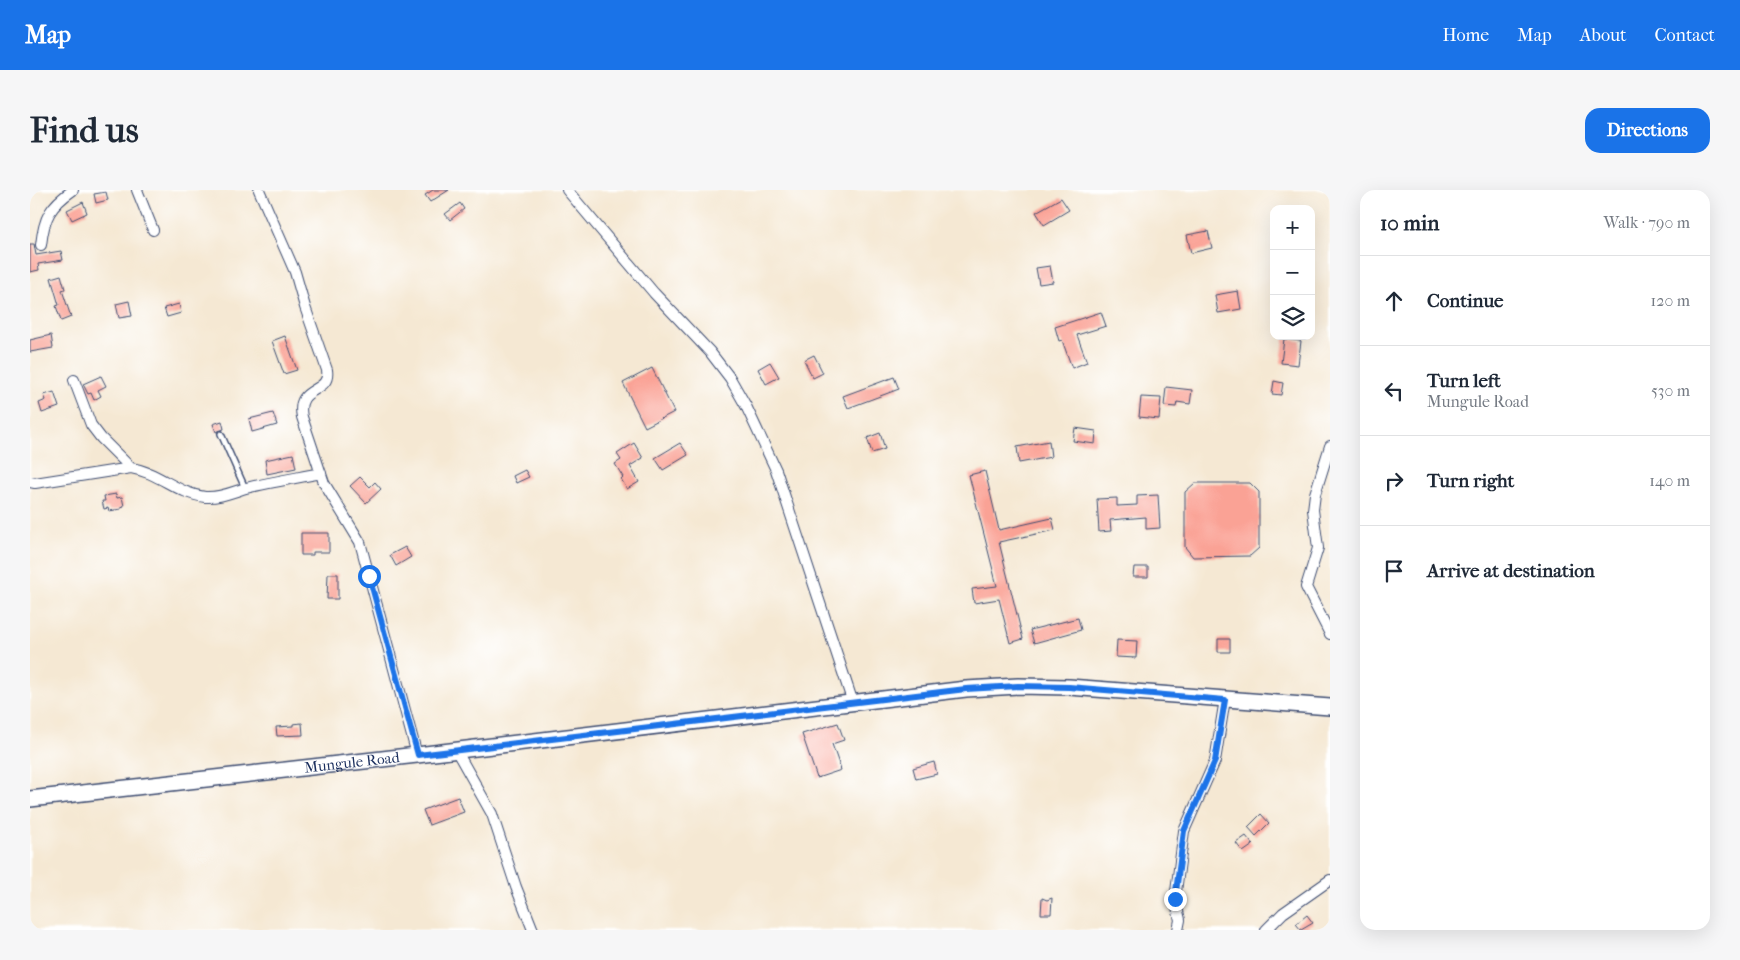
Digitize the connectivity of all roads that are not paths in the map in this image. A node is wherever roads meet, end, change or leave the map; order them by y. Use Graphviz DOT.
graph roads {
  1 [pos="73,190"];
  2 [pos="136,190"];
  3 [pos="259,190"];
  4 [pos="567,190"];
  5 [pos="153,230"];
  6 [pos="41,245"];
  7 [pos="74,380"];
  8 [pos="221,434"];
  9 [pos="1330,446"];
  10 [pos="131,468"];
  11 [pos="321,473"];
  12 [pos="30,482"];
  13 [pos="245,488"];
  14 [pos="1330,634"];
  15 [pos="1225,700"];
  16 [pos="853,703"];
  17 [pos="1330,707"];
  18 [pos="456,750"];
  19 [pos="418,755"];
  20 [pos="30,799"];
  21 [pos="1330,880"];
  22 [pos="533,930"];
  23 [pos="1178,930"];
  24 [pos="1266,930"];
  1 -- 6 [label="street"];
  2 -- 5 [label="street"];
  3 -- 11 [label="street"];
  4 -- 16 [label="street"];
  7 -- 10 [label="street"];
  8 -- 13 [label="lane"];
  9 -- 14 [label="street"];
  10 -- 12 [label="street"];
  10 -- 13 [label="street"];
  11 -- 13 [label="street"];
  11 -- 19 [label="street"];
  15 -- 16 [label="street, Mungule Road"];
  15 -- 17 [label="street, Mungule Road"];
  15 -- 23 [label="street"];
  16 -- 18 [label="street, Mungule Road"];
  18 -- 19 [label="street, Mungule Road"];
  18 -- 22 [label="street"];
  19 -- 20 [label="street, Mungule Road"];
  21 -- 24 [label="street"];
}
